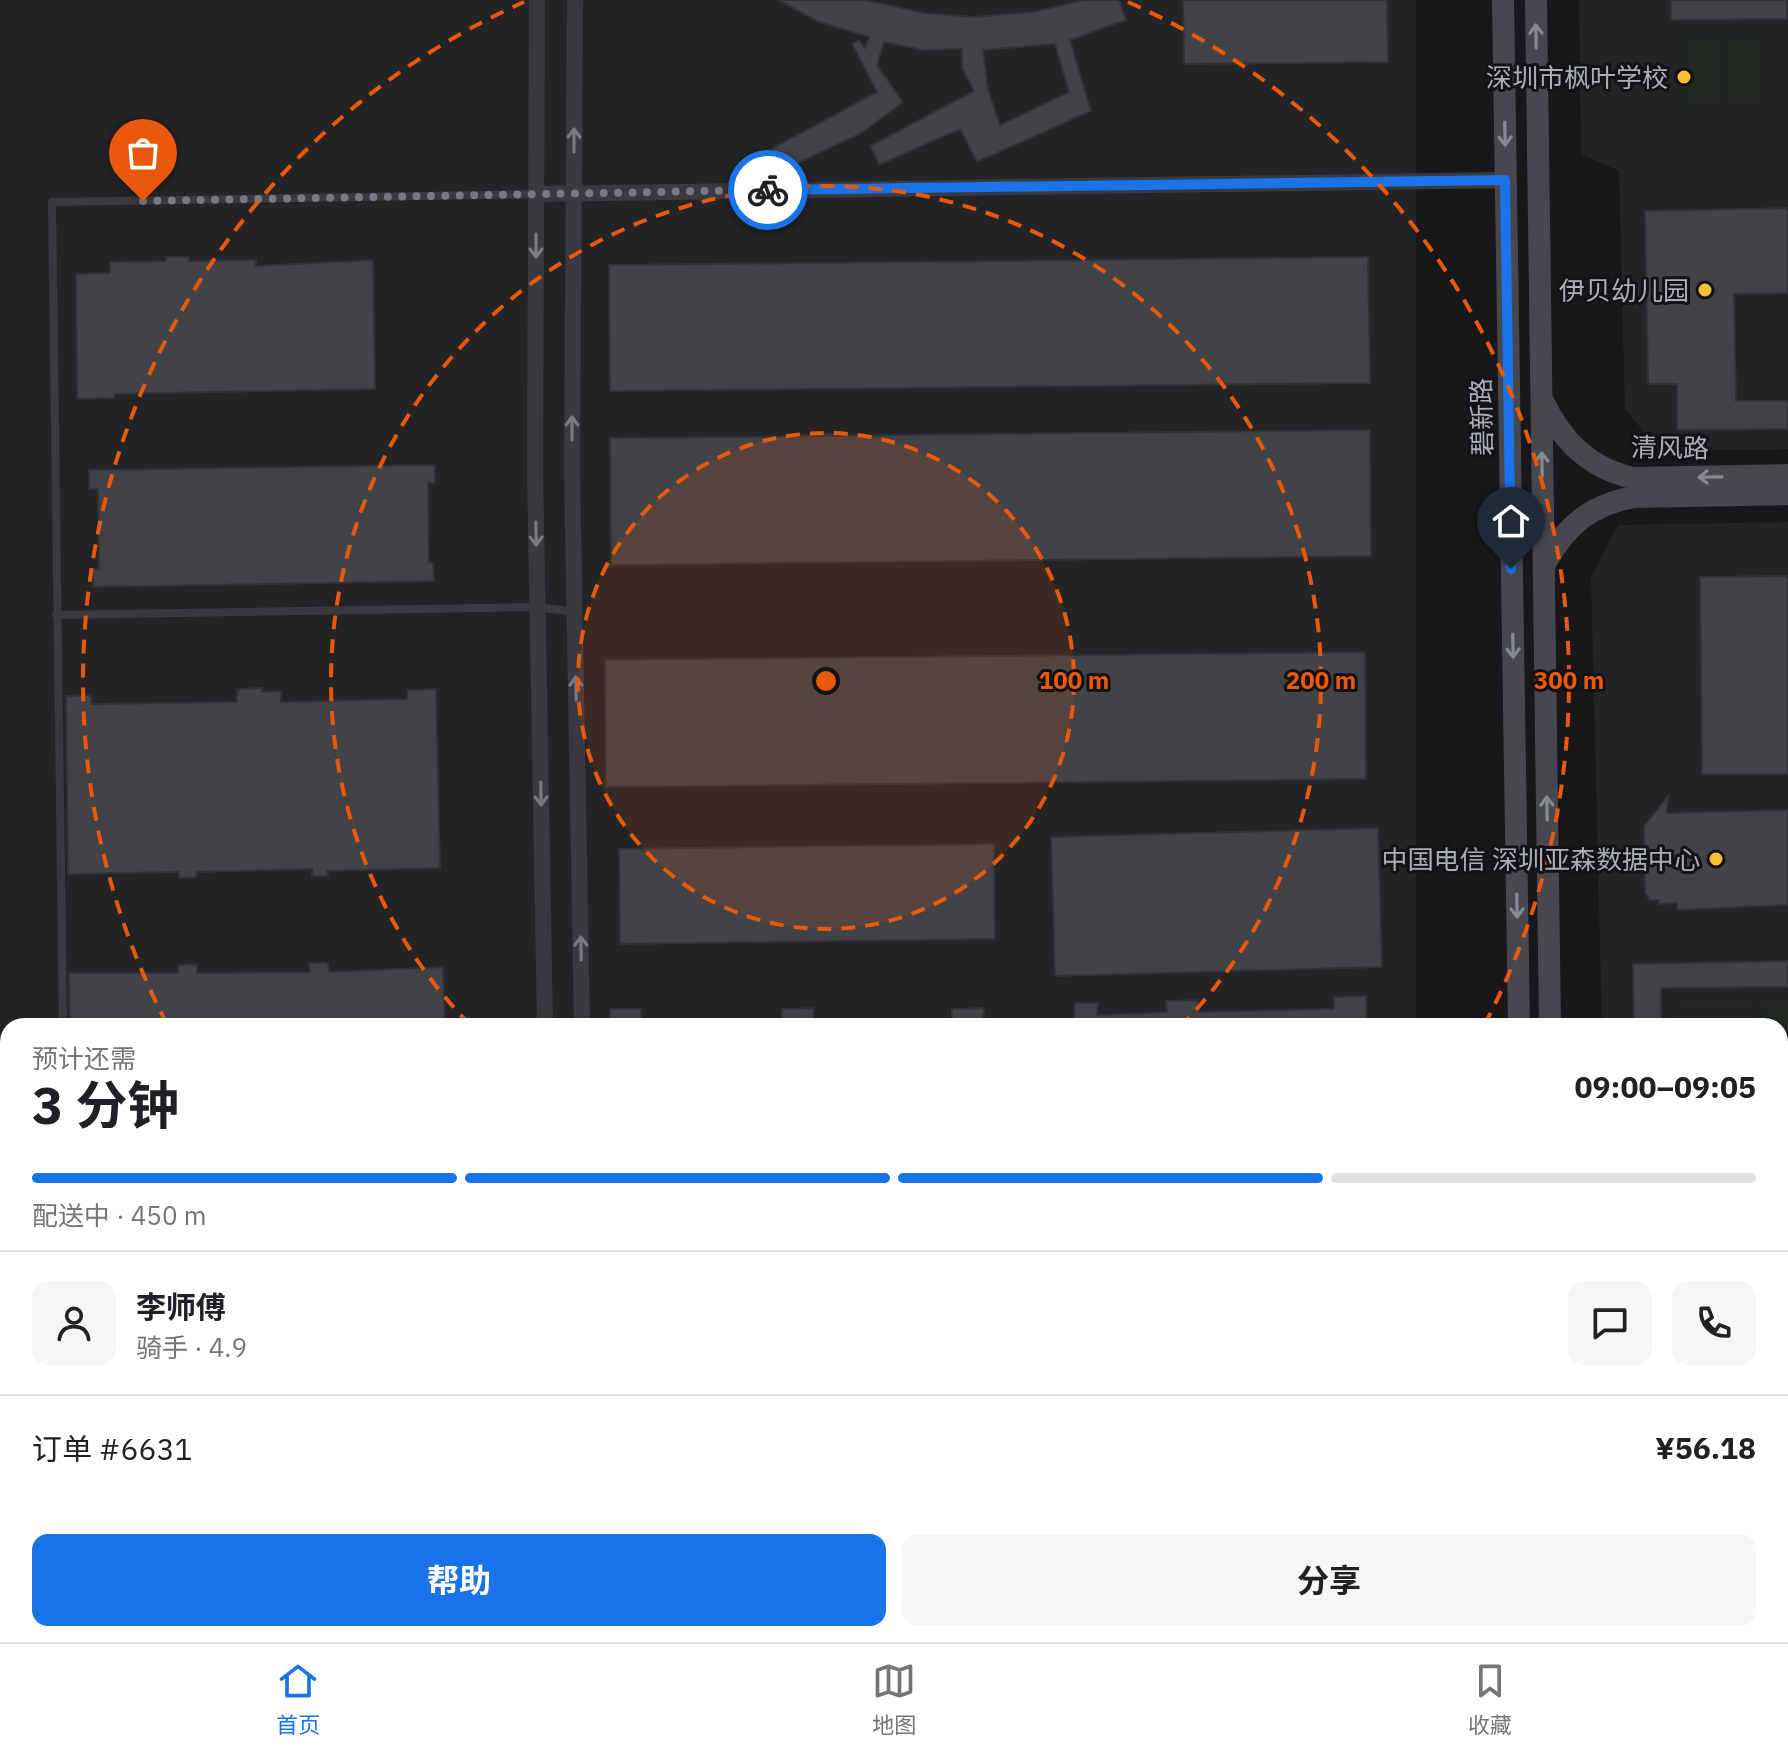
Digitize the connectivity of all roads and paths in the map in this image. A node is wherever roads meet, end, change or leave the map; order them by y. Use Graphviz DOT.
graph roads {
  1 [pos="537,0"];
  2 [pos="575,0"];
  3 [pos="1503,0"];
  4 [pos="1536,0"];
  5 [pos="1505,180"];
  6 [pos="574,193"];
  7 [pos="537,194"];
  8 [pos="1541,395"];
  9 [pos="1788,475"];
  10 [pos="1788,494"];
  11 [pos="1543,567"];
  12 [pos="537,607"];
  13 [pos="575,612"];
  14 [pos="56,615"];
  15 [pos="63,1018"];
  16 [pos="545,1018"];
  17 [pos="582,1018"];
  18 [pos="1519,1018"];
  19 [pos="1550,1018"];
  1 -- 7 [label="street"];
  6 -- 2 [label="street, one-way"];
  3 -- 5 [label="main road, 碧新路, one-way"];
  8 -- 4 [label="main road, one-way"];
  5 -- 6 [label="street"];
  5 -- 18 [label="main road, 碧新路, one-way"];
  6 -- 7 [label="street"];
  13 -- 6 [label="street, one-way"];
  7 -- 12 [label="street, one-way"];
  7 -- 14 [label="lane"];
  9 -- 8 [label="main road, 清风路, one-way"];
  11 -- 8 [label="main road, one-way"];
  10 -- 11 [label="main road, 清风路"];
  19 -- 11 [label="main road, one-way"];
  12 -- 13 [label="lane"];
  12 -- 14 [label="lane"];
  12 -- 16 [label="street, one-way"];
  17 -- 13 [label="street, one-way"];
  14 -- 15 [label="lane"];
}
